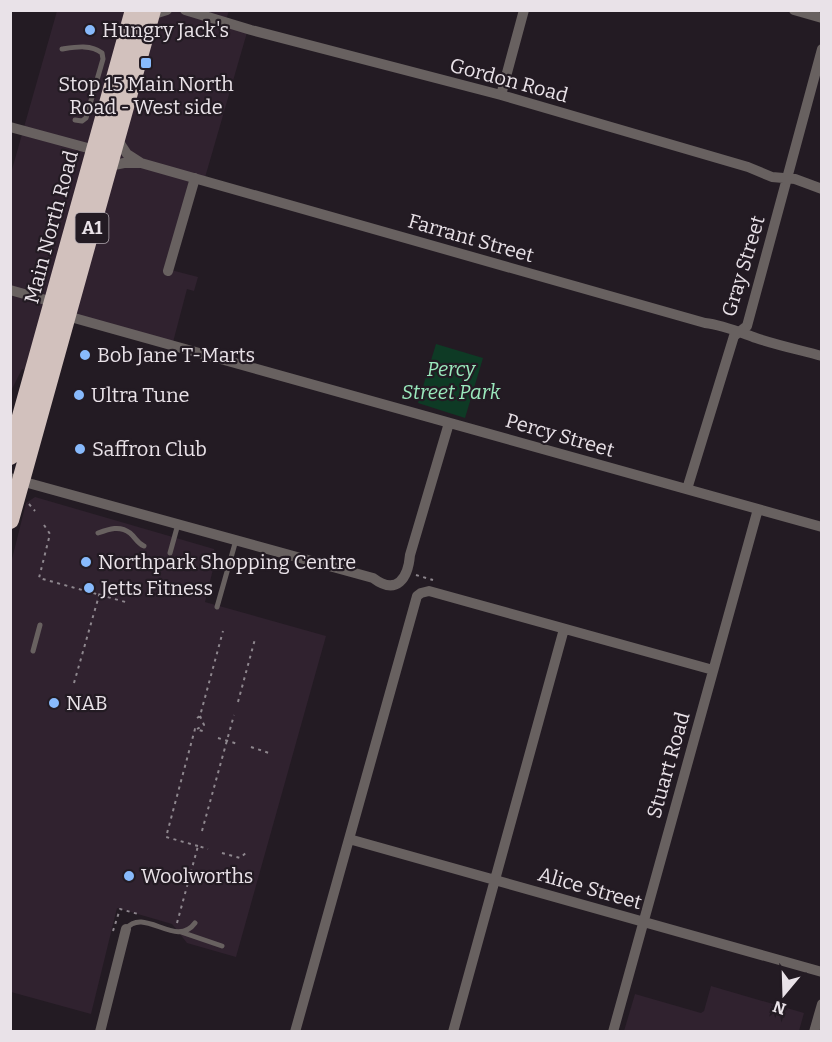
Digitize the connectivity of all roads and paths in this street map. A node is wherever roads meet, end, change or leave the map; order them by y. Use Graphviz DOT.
graph roads {
  1 [pos="185,10"];
  2 [pos="524,10"];
  3 [pos="794,10"];
  4 [pos="149,11"];
  5 [pos="822,18"];
  6 [pos="62,49"];
  7 [pos="822,49"];
  8 [pos="501,95"];
  9 [pos="75,120"];
  10 [pos="10,127"];
  11 [pos="116,143"];
  12 [pos="95,150"];
  13 [pos="141,163"];
  14 [pos="109,166"];
  15 [pos="195,178"];
  16 [pos="787,179"];
  17 [pos="822,189"];
  18 [pos="168,271"];
  19 [pos="10,290"];
  20 [pos="75,290"];
  21 [pos="53,302"];
  22 [pos="67,316"];
  23 [pos="47,325"];
  24 [pos="741,332"];
  25 [pos="822,356"];
  26 [pos="449,423"];
  27 [pos="10,456"];
  28 [pos="16,479"];
  29 [pos="687,489"];
  30 [pos="28,498"];
  31 [pos="758,509"];
  32 [pos="35,511"];
  33 [pos="10,520"];
  34 [pos="178,524"];
  35 [pos="44,525"];
  36 [pos="822,527"];
  37 [pos="98,533"];
  38 [pos="236,540"];
  39 [pos="144,546"];
  40 [pos="170,553"];
  41 [pos="405,577"];
  42 [pos="429,591"];
  43 [pos="99,593"];
  44 [pos="129,603"];
  45 [pos="217,607"];
  46 [pos="40,625"];
  47 [pos="564,629"];
  48 [pos="223,631"];
  49 [pos="255,639"];
  50 [pos="33,651"];
  51 [pos="713,670"];
  52 [pos="74,683"];
  53 [pos="237,702"];
  54 [pos="234,715"];
  55 [pos="195,729"];
  56 [pos="206,732"];
  57 [pos="218,738"];
  58 [pos="227,741"];
  59 [pos="238,744"];
  60 [pos="250,747"];
  61 [pos="269,753"];
  62 [pos="202,831"];
  63 [pos="349,839"];
  64 [pos="198,846"];
  65 [pos="208,849"];
  66 [pos="247,852"];
  67 [pos="222,853"];
  68 [pos="495,880"];
  69 [pos="142,915"];
  70 [pos="168,922"];
  71 [pos="643,922"];
  72 [pos="195,923"];
  73 [pos="126,929"];
  74 [pos="113,931"];
  75 [pos="180,932"];
  76 [pos="222,946"];
  77 [pos="822,972"];
  78 [pos="822,1004"];
  79 [pos="100,1032"];
  80 [pos="295,1032"];
  81 [pos="453,1032"];
  82 [pos="613,1032"];
  83 [pos="814,1032"];
  1 -- 8 [label="street, Gordon Road"];
  2 -- 8 [label="street"];
  3 -- 5 [label="street"];
  4 -- 11 [label="highway, Main North Road / A1"];
  4 -- 12 [label="highway, Main North Road / A1"];
  6 -- 9 [label="lane"];
  7 -- 16 [label="street, Gray Street"];
  8 -- 16 [label="street, Gordon Road"];
  10 -- 12 [label="street"];
  11 -- 12 [label="street"];
  11 -- 13 [label="street"];
  11 -- 14 [label="highway, Main North Road / A1"];
  12 -- 21 [label="highway, Main North Road / A1"];
  13 -- 14 [label="street, Farrant Street"];
  13 -- 15 [label="street, Farrant Street"];
  14 -- 20 [label="highway, Main North Road / A1"];
  15 -- 18 [label="street"];
  15 -- 24 [label="street, Farrant Street"];
  16 -- 17 [label="street, Gordon Road"];
  16 -- 24 [label="street, Gray Street"];
  19 -- 21 [label="street"];
  20 -- 21 [label="street"];
  20 -- 22 [label="highway, Main North Road / A1"];
  21 -- 23 [label="highway, Main North Road / A1"];
  22 -- 23 [label="street"];
  22 -- 26 [label="street, Percy Street"];
  22 -- 28 [label="highway, Main North Road / A1"];
  23 -- 27 [label="highway, Main North Road / A1"];
  24 -- 25 [label="street, Farrant Street"];
  24 -- 29 [label="street, Gray Street"];
  26 -- 29 [label="street, Percy Street"];
  26 -- 41 [label="street"];
  28 -- 33 [label="highway, Main North Road / A1"];
  28 -- 34 [label="street"];
  29 -- 31 [label="street, Percy Street"];
  30 -- 32 [label="path"];
  31 -- 36 [label="street, Percy Street"];
  31 -- 51 [label="street, Stuart Road"];
  34 -- 38 [label="street"];
  34 -- 40 [label="lane"];
  35 -- 43 [label="path"];
  37 -- 39 [label="lane"];
  38 -- 41 [label="street"];
  38 -- 45 [label="lane"];
  41 -- 42 [label="path"];
  42 -- 47 [label="street"];
  42 -- 63 [label="street"];
  43 -- 44 [label="path"];
  43 -- 52 [label="path"];
  46 -- 50 [label="lane"];
  47 -- 51 [label="street"];
  47 -- 68 [label="street"];
  48 -- 55 [label="path"];
  49 -- 53 [label="path"];
  51 -- 71 [label="street, Stuart Road"];
  54 -- 58 [label="path"];
  55 -- 56 [label="path"];
  55 -- 64 [label="path"];
  57 -- 58 [label="path"];
  58 -- 59 [label="path"];
  58 -- 62 [label="path"];
  60 -- 61 [label="path"];
  63 -- 68 [label="street, Alice Street"];
  63 -- 80 [label="street"];
  64 -- 65 [label="path"];
  64 -- 70 [label="path"];
  66 -- 67 [label="path"];
  68 -- 71 [label="street, Alice Street"];
  68 -- 81 [label="street"];
  69 -- 74 [label="path"];
  71 -- 77 [label="street, Alice Street"];
  71 -- 82 [label="street, Stuart Road"];
  72 -- 75 [label="lane"];
  73 -- 75 [label="lane"];
  73 -- 79 [label="street"];
  75 -- 76 [label="lane"];
  78 -- 83 [label="street"];
}
